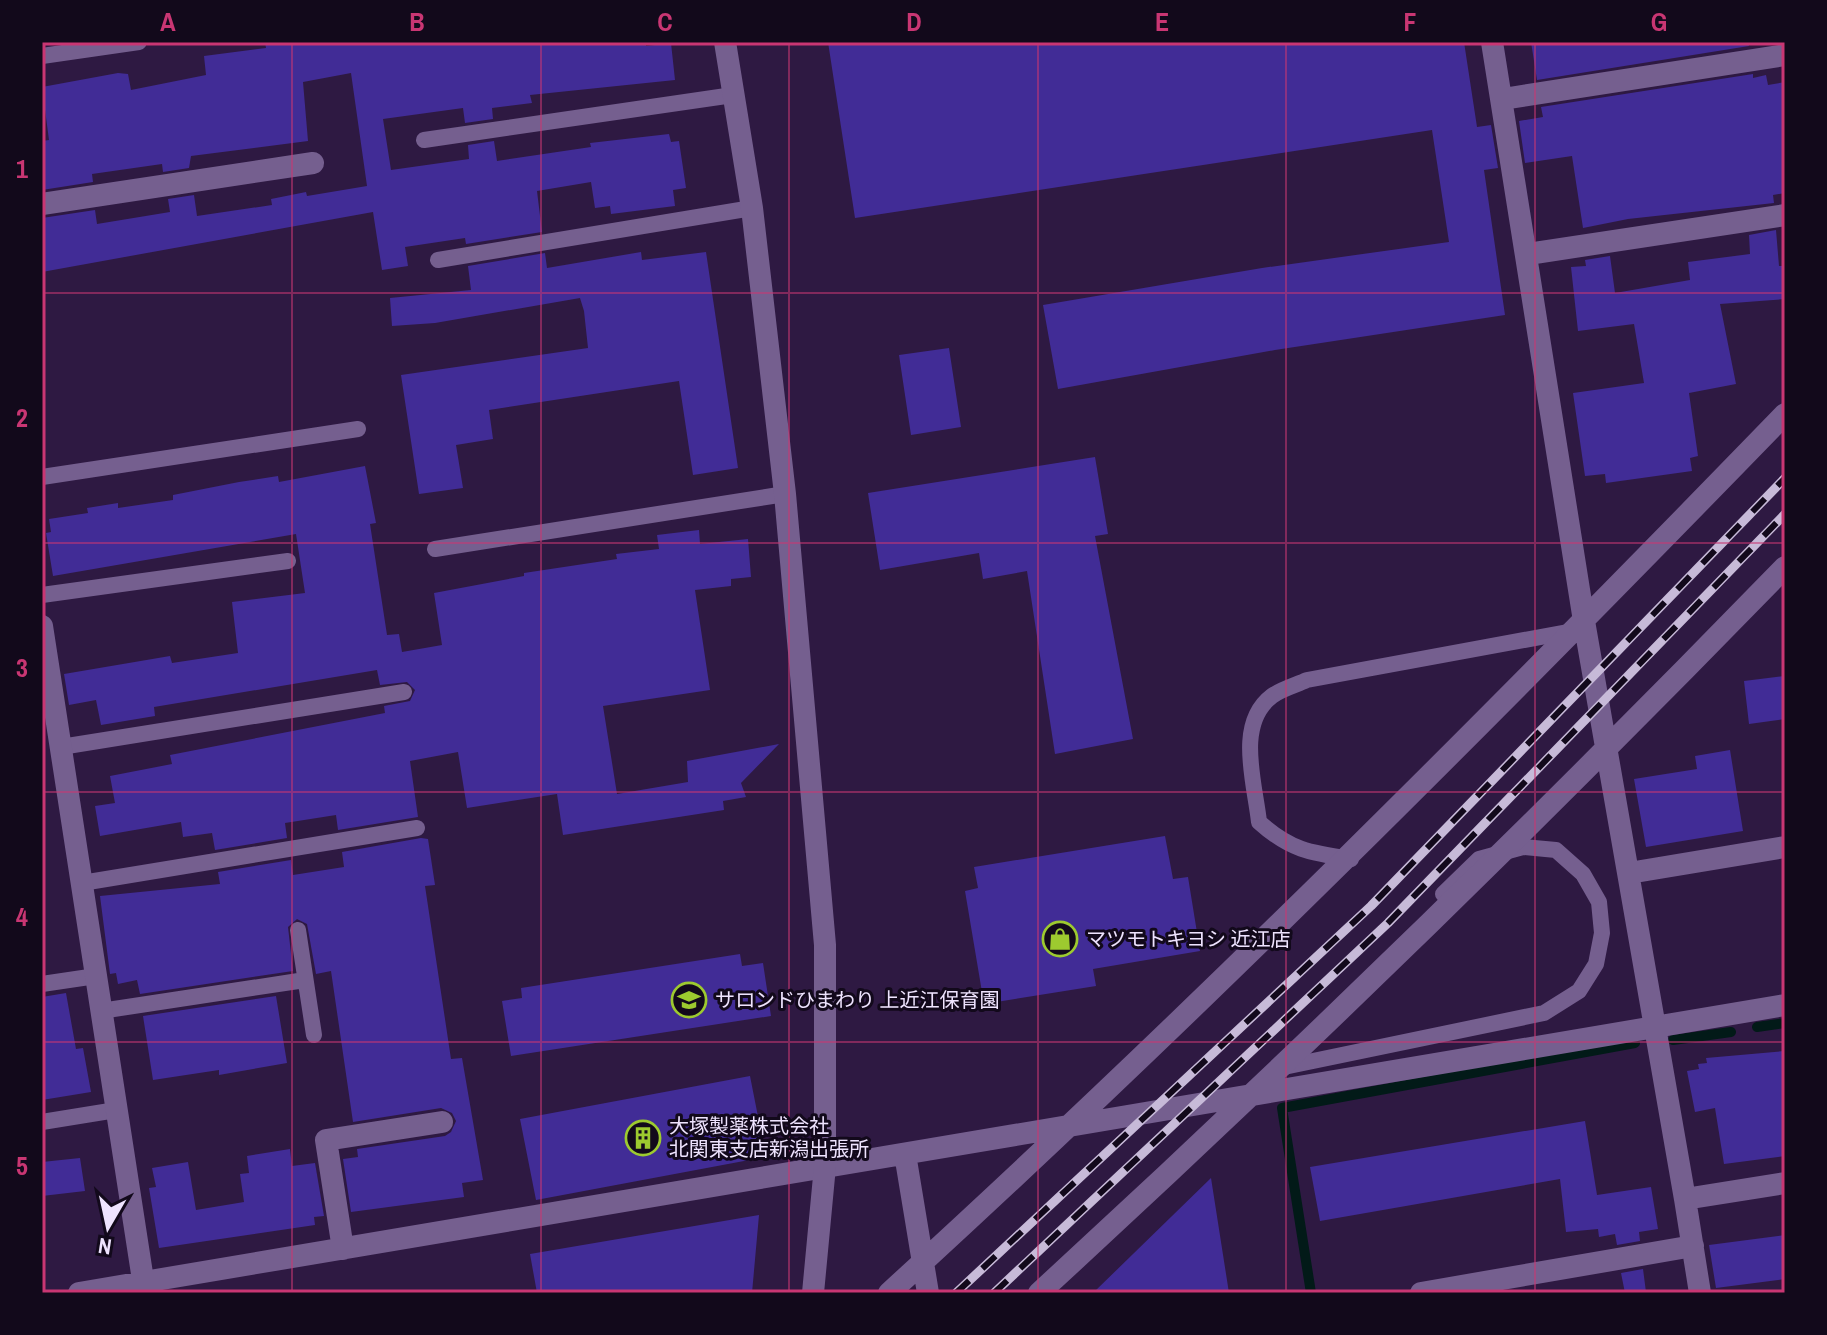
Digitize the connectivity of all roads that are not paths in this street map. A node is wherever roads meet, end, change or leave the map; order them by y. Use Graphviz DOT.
graph roads {
  1 [pos="139,42"];
  2 [pos="725,42"];
  3 [pos="1492,42"];
  4 [pos="1785,55"];
  5 [pos="42,56"];
  6 [pos="733,95"];
  7 [pos="1503,99"];
  8 [pos="424,140"];
  9 [pos="313,163"];
  10 [pos="42,204"];
  11 [pos="752,208"];
  12 [pos="1785,215"];
  13 [pos="1528,254"];
  14 [pos="438,260"];
  15 [pos="1785,414"];
  16 [pos="358,429"];
  17 [pos="42,477"];
  18 [pos="785,494"];
  19 [pos="435,549"];
  20 [pos="288,561"];
  21 [pos="1785,567"];
  22 [pos="42,595"];
  23 [pos="42,626"];
  24 [pos="1580,626"];
  25 [pos="404,692"];
  26 [pos="61,747"];
  27 [pos="1608,749"];
  28 [pos="1420,797"];
  29 [pos="417,828"];
  30 [pos="1785,847"];
  31 [pos="1629,873"];
  32 [pos="82,883"];
  33 [pos="1443,894"];
  34 [pos="298,930"];
  35 [pos="96,976"];
  36 [pos="305,980"];
  37 [pos="42,984"];
  38 [pos="1785,1005"];
  39 [pos="101,1011"];
  40 [pos="1654,1026"];
  41 [pos="314,1035"];
  42 [pos="1284,1067"];
  43 [pos="1256,1094"];
  44 [pos="116,1110"];
  45 [pos="42,1122"];
  46 [pos="442,1122"];
  47 [pos="1072,1126"];
  48 [pos="905,1154"];
  49 [pos="825,1166"];
  50 [pos="1785,1183"];
  51 [pos="1685,1199"];
  52 [pos="1693,1246"];
  53 [pos="343,1249"];
  54 [pos="923,1262"];
  55 [pos="144,1288"];
  56 [pos="79,1293"];
  57 [pos="813,1293"];
  58 [pos="889,1293"];
  59 [pos="928,1293"];
  60 [pos="1039,1293"];
  61 [pos="1421,1293"];
  62 [pos="1700,1293"];
  1 -- 5 [label="lane"];
  2 -- 6 [label="street"];
  3 -- 7 [label="street"];
  4 -- 7 [label="street"];
  6 -- 8 [label="lane"];
  6 -- 11 [label="street"];
  7 -- 13 [label="street"];
  9 -- 10 [label="street"];
  11 -- 14 [label="lane"];
  11 -- 18 [label="street"];
  12 -- 13 [label="street"];
  13 -- 24 [label="street"];
  15 -- 24 [label="street"];
  16 -- 17 [label="lane"];
  18 -- 19 [label="lane"];
  18 -- 49 [label="street"];
  20 -- 22 [label="lane"];
  21 -- 27 [label="street"];
  23 -- 26 [label="street"];
  24 -- 27 [label="street"];
  24 -- 28 [label="lane"];
  24 -- 47 [label="street"];
  25 -- 26 [label="lane"];
  26 -- 32 [label="street"];
  27 -- 31 [label="street"];
  27 -- 42 [label="street"];
  29 -- 32 [label="lane"];
  30 -- 31 [label="street"];
  31 -- 40 [label="street"];
  32 -- 35 [label="street"];
  33 -- 42 [label="lane"];
  34 -- 36 [label="lane"];
  35 -- 37 [label="lane"];
  35 -- 39 [label="street"];
  36 -- 39 [label="lane"];
  36 -- 41 [label="lane"];
  38 -- 40 [label="street"];
  39 -- 44 [label="street"];
  40 -- 43 [label="street"];
  40 -- 51 [label="street"];
  42 -- 43 [label="street"];
  43 -- 47 [label="street"];
  43 -- 60 [label="street"];
  44 -- 45 [label="lane"];
  44 -- 55 [label="street"];
  46 -- 53 [label="street"];
  47 -- 48 [label="street"];
  47 -- 54 [label="street"];
  48 -- 49 [label="street"];
  48 -- 54 [label="street"];
  49 -- 53 [label="street"];
  49 -- 57 [label="street"];
  50 -- 51 [label="street"];
  51 -- 52 [label="street"];
  52 -- 61 [label="street"];
  52 -- 62 [label="street"];
  53 -- 55 [label="street"];
  54 -- 58 [label="street"];
  54 -- 59 [label="street"];
  55 -- 56 [label="street"];
}
